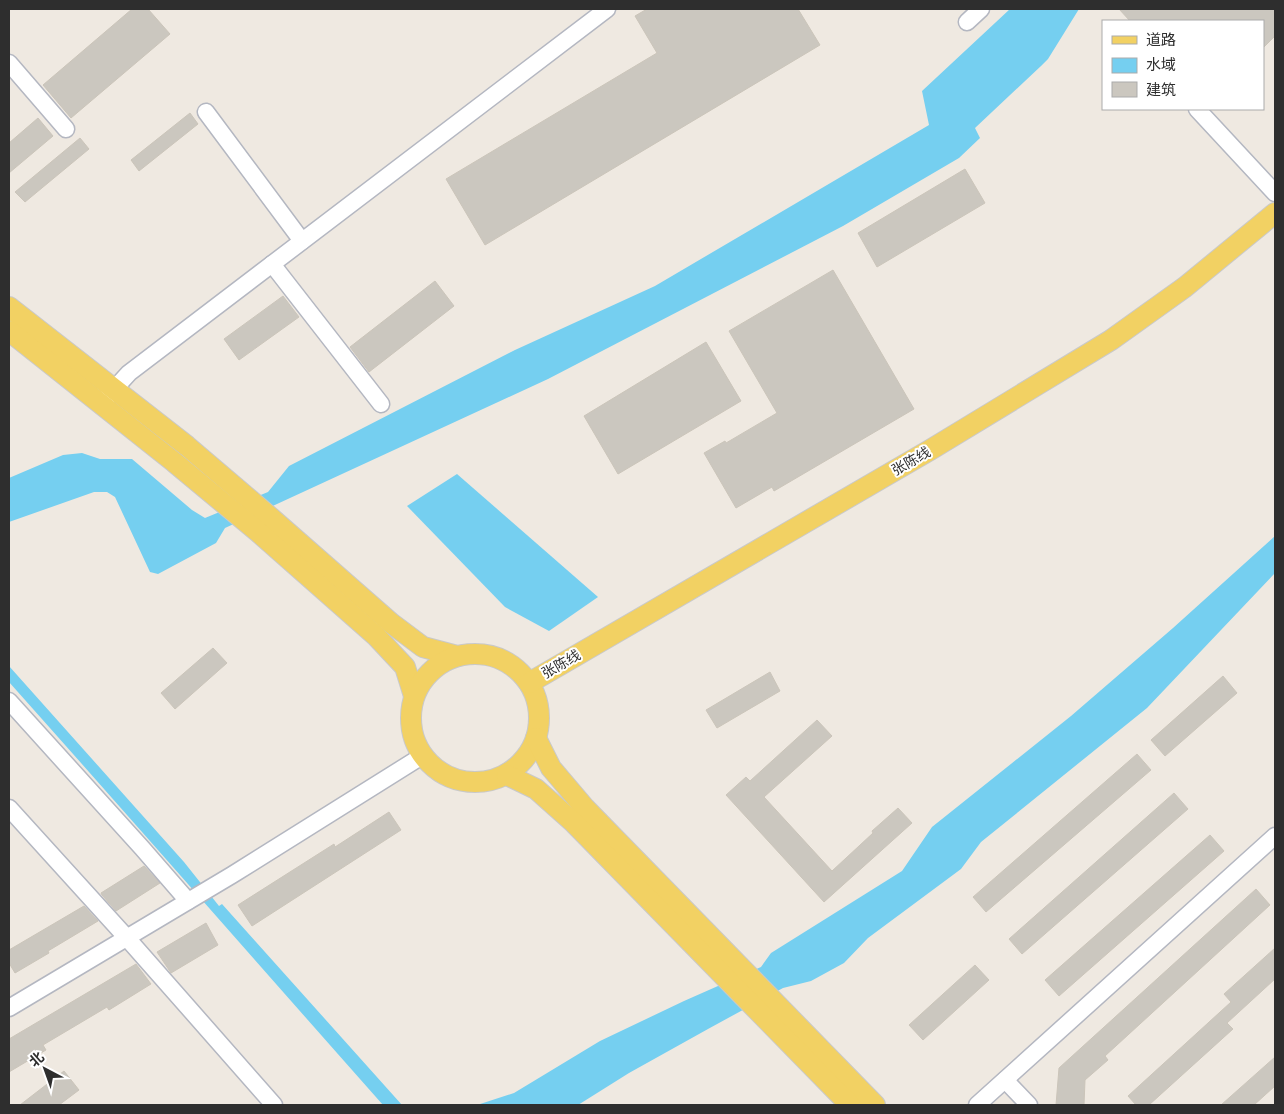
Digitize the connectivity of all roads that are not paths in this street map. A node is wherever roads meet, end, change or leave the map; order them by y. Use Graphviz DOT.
graph roads {
  1 [pos="607,9"];
  2 [pos="9,63"];
  3 [pos="1198,110"];
  4 [pos="206,112"];
  5 [pos="66,130"];
  6 [pos="1275,193"];
  7 [pos="1275,213"];
  8 [pos="302,241"];
  9 [pos="272,264"];
  10 [pos="9,307"];
  11 [pos="11,337"];
  12 [pos="107,396"];
  13 [pos="381,404"];
  14 [pos="457,656"];
  15 [pos="529,683"];
  16 [pos="414,696"];
  17 [pos="9,701"];
  18 [pos="536,738"];
  19 [pos="422,756"];
  20 [pos="507,775"];
  21 [pos="9,808"];
  22 [pos="1275,836"];
  23 [pos="188,902"];
  24 [pos="127,938"];
  25 [pos="730,969"];
  26 [pos="9,1008"];
  27 [pos="770,1011"];
  28 [pos="1005,1080"];
  29 [pos="274,1105"];
  30 [pos="850,1105"];
  31 [pos="875,1105"];
  32 [pos="977,1105"];
  33 [pos="1029,1105"];
  1 -- 8 [label="street"];
  2 -- 5 [label="street"];
  3 -- 6 [label="street"];
  4 -- 8 [label="street"];
  7 -- 15 [label="main road, 张陈线"];
  8 -- 9 [label="street"];
  9 -- 12 [label="street"];
  9 -- 13 [label="street"];
  10 -- 12 [label="main road"];
  11 -- 12 [label="main road"];
  12 -- 14 [label="main road"];
  12 -- 16 [label="main road"];
  14 -- 15 [label="main road"];
  14 -- 16 [label="main road"];
  15 -- 18 [label="main road"];
  16 -- 19 [label="main road"];
  17 -- 23 [label="street"];
  18 -- 20 [label="main road"];
  18 -- 25 [label="main road"];
  19 -- 20 [label="main road"];
  19 -- 23 [label="street"];
  20 -- 25 [label="main road"];
  21 -- 24 [label="street"];
  22 -- 28 [label="street"];
  23 -- 24 [label="street"];
  24 -- 26 [label="street"];
  24 -- 29 [label="street"];
  25 -- 27 [label="main road"];
  27 -- 30 [label="main road"];
  27 -- 31 [label="main road"];
  28 -- 32 [label="street"];
  28 -- 33 [label="street"];
}
